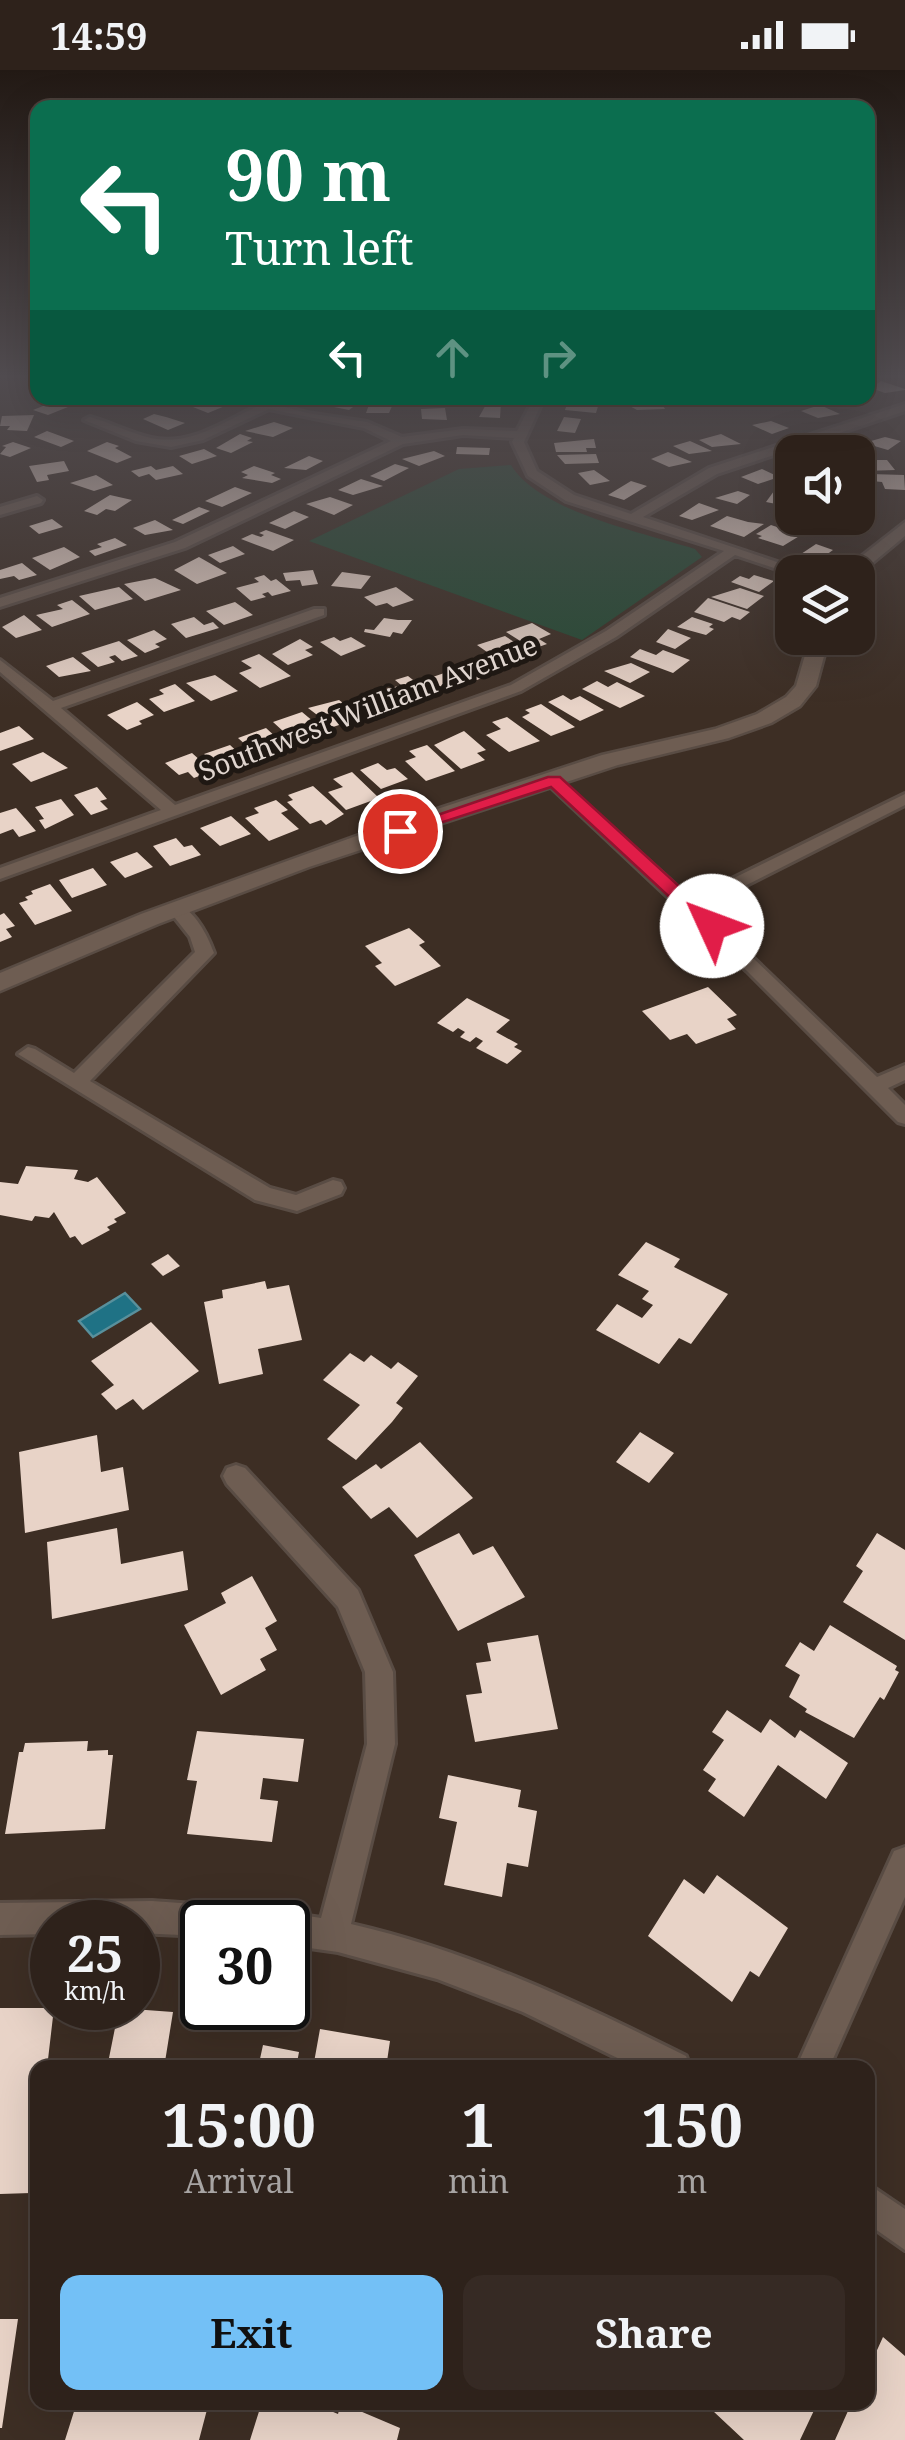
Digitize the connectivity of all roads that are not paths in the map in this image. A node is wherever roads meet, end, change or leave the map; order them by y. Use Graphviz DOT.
graph roads {
  1 [pos="302,487"];
  2 [pos="551,487"];
  3 [pos="686,487"];
  4 [pos="37,500"];
  5 [pos="0,512"];
  6 [pos="631,520"];
  7 [pos="905,527"];
  8 [pos="732,551"];
  9 [pos="871,555"];
  10 [pos="775,564"];
  11 [pos="0,603"];
  12 [pos="319,612"];
  13 [pos="816,655"];
  14 [pos="0,664"];
  15 [pos="51,707"];
  16 [pos="554,781"];
  17 [pos="905,799"];
  18 [pos="172,810"];
  19 [pos="0,874"];
  20 [pos="691,906"];
  21 [pos="176,908"];
  22 [pos="0,983"];
  23 [pos="28,1054"];
  24 [pos="905,1072"];
  25 [pos="76,1083"];
  26 [pos="874,1086"];
  27 [pos="905,1117"];
  28 [pos="333,1188"];
  29 [pos="236,1476"];
  30 [pos="905,1862"];
  31 [pos="180,1918"];
  32 [pos="0,1919"];
  33 [pos="310,1931"];
  34 [pos="333,1934"];
  35 [pos="658,2060"];
  36 [pos="816,2060"];
  37 [pos="875,2208"];
  38 [pos="905,2232"];
  1 -- 11 [label="street"];
  2 -- 6 [label="street"];
  3 -- 6 [label="street"];
  4 -- 5 [label="street"];
  6 -- 8 [label="street"];
  7 -- 9 [label="main road"];
  8 -- 10 [label="street"];
  8 -- 18 [label="street, Southwest William Avenue"];
  12 -- 15 [label="street"];
  13 -- 16 [label="main road"];
  14 -- 15 [label="street"];
  15 -- 18 [label="street"];
  16 -- 20 [label="street"];
  16 -- 21 [label="main road"];
  17 -- 20 [label="street"];
  18 -- 19 [label="street, Southwest William Avenue"];
  20 -- 26 [label="street"];
  21 -- 22 [label="main road"];
  21 -- 25 [label="street"];
  23 -- 25 [label="street"];
  24 -- 26 [label="street"];
  25 -- 28 [label="street"];
  26 -- 27 [label="street"];
  29 -- 34 [label="street"];
  30 -- 36 [label="street"];
  31 -- 32 [label="street"];
  33 -- 34 [label="street"];
  34 -- 35 [label="street"];
  37 -- 38 [label="street"];
}
